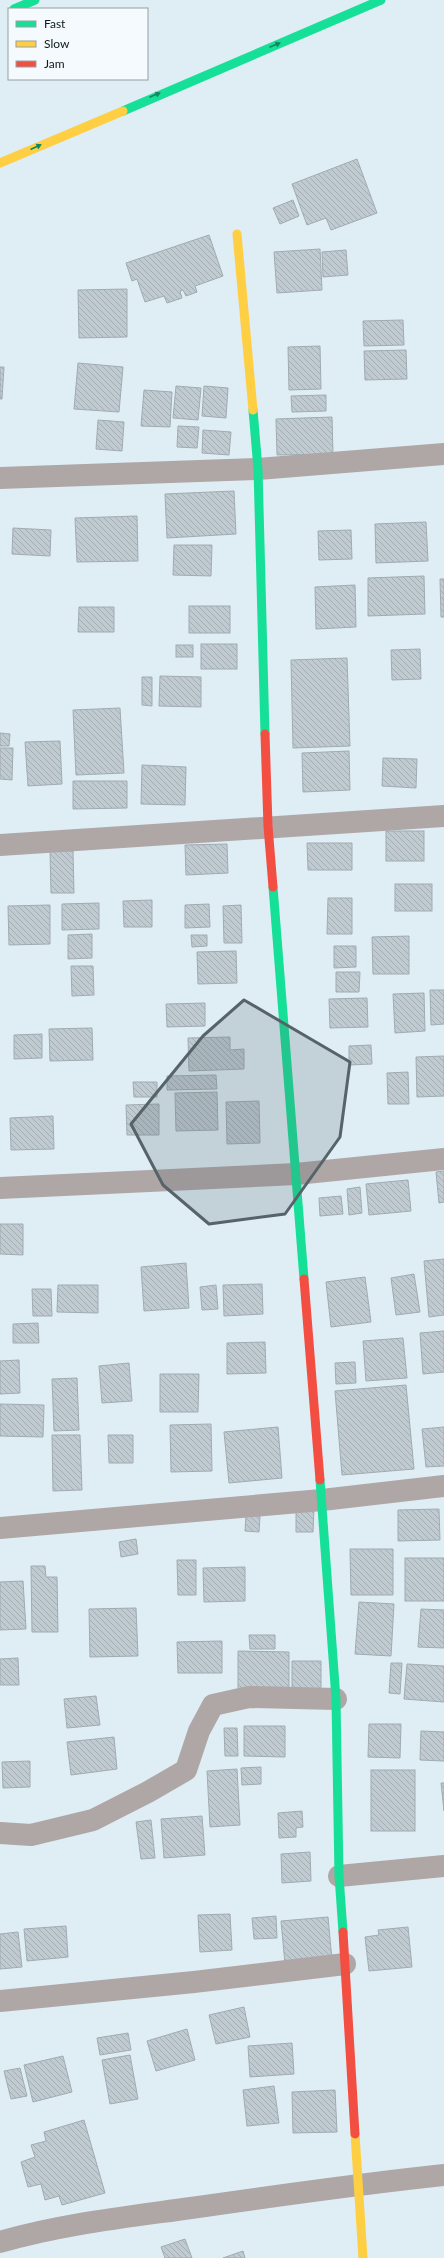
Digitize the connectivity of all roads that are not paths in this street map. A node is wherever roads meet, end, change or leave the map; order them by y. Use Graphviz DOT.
graph roads {
  1 [pos="34,0"];
  2 [pos="381,0"];
  3 [pos="16,8"];
  4 [pos="0,163"];
  5 [pos="236,234"];
  6 [pos="444,454"];
  7 [pos="258,469"];
  8 [pos="0,478"];
  9 [pos="444,816"];
  10 [pos="268,826"];
  11 [pos="0,845"];
  12 [pos="444,1159"];
  13 [pos="296,1174"];
  14 [pos="0,1188"];
  15 [pos="444,1486"];
  16 [pos="322,1500"];
  17 [pos="0,1528"];
  18 [pos="336,1699"];
  19 [pos="0,1833"];
  20 [pos="444,1866"];
  21 [pos="339,1876"];
  22 [pos="345,1964"];
  23 [pos="0,2001"];
  24 [pos="444,2175"];
  25 [pos="359,2184"];
  26 [pos="0,2242"];
  27 [pos="15,2258"];
  28 [pos="363,2258"];
  1 -- 3 [label="street"];
  4 -- 2 [label="street, one-way"];
  5 -- 7 [label="street"];
  6 -- 7 [label="street"];
  7 -- 8 [label="street"];
  7 -- 10 [label="street"];
  9 -- 10 [label="street"];
  10 -- 11 [label="street"];
  10 -- 13 [label="street"];
  12 -- 13 [label="street"];
  13 -- 14 [label="street"];
  13 -- 16 [label="street"];
  15 -- 16 [label="street"];
  16 -- 17 [label="street"];
  16 -- 18 [label="street"];
  18 -- 19 [label="street"];
  18 -- 21 [label="street"];
  20 -- 21 [label="street"];
  21 -- 22 [label="street"];
  22 -- 23 [label="street"];
  22 -- 25 [label="street"];
  24 -- 25 [label="street"];
  25 -- 26 [label="street"];
  25 -- 28 [label="street"];
  26 -- 27 [label="street"];
}
